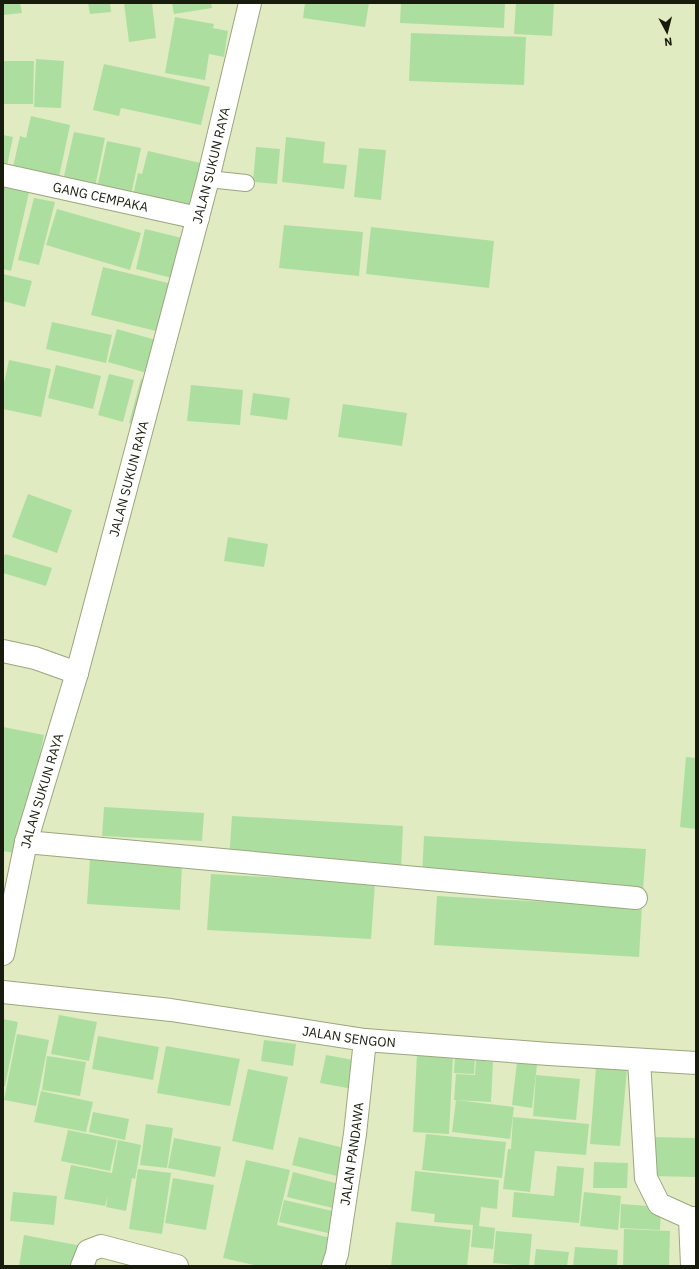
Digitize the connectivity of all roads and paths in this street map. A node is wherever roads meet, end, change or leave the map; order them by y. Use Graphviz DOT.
graph roads {
  1 [pos="250,3"];
  2 [pos="3,175"];
  3 [pos="208,178"];
  4 [pos="246,183"];
  5 [pos="198,218"];
  6 [pos="3,651"];
  7 [pos="77,673"];
  8 [pos="26,842"];
  9 [pos="636,898"];
  10 [pos="3,954"];
  11 [pos="3,992"];
  12 [pos="365,1040"];
  13 [pos="639,1060"];
  14 [pos="696,1063"];
  15 [pos="693,1218"];
  16 [pos="82,1266"];
  17 [pos="177,1266"];
  18 [pos="333,1266"];
  19 [pos="692,1266"];
  1 -- 3 [label="street, JALAN SUKUN RAYA"];
  2 -- 5 [label="street, GANG CEMPAKA"];
  3 -- 4 [label="lane"];
  3 -- 5 [label="street, JALAN SUKUN RAYA"];
  5 -- 7 [label="street, JALAN SUKUN RAYA"];
  6 -- 7 [label="street"];
  7 -- 8 [label="street, JALAN SUKUN RAYA"];
  8 -- 9 [label="street"];
  8 -- 10 [label="street, JALAN SUKUN RAYA"];
  11 -- 12 [label="street, JALAN SENGON"];
  12 -- 13 [label="street, JALAN SENGON"];
  12 -- 18 [label="street, JALAN PANDAWA"];
  13 -- 14 [label="street, JALAN SENGON"];
  13 -- 15 [label="street"];
  15 -- 19 [label="street"];
  16 -- 17 [label="street"];
}
